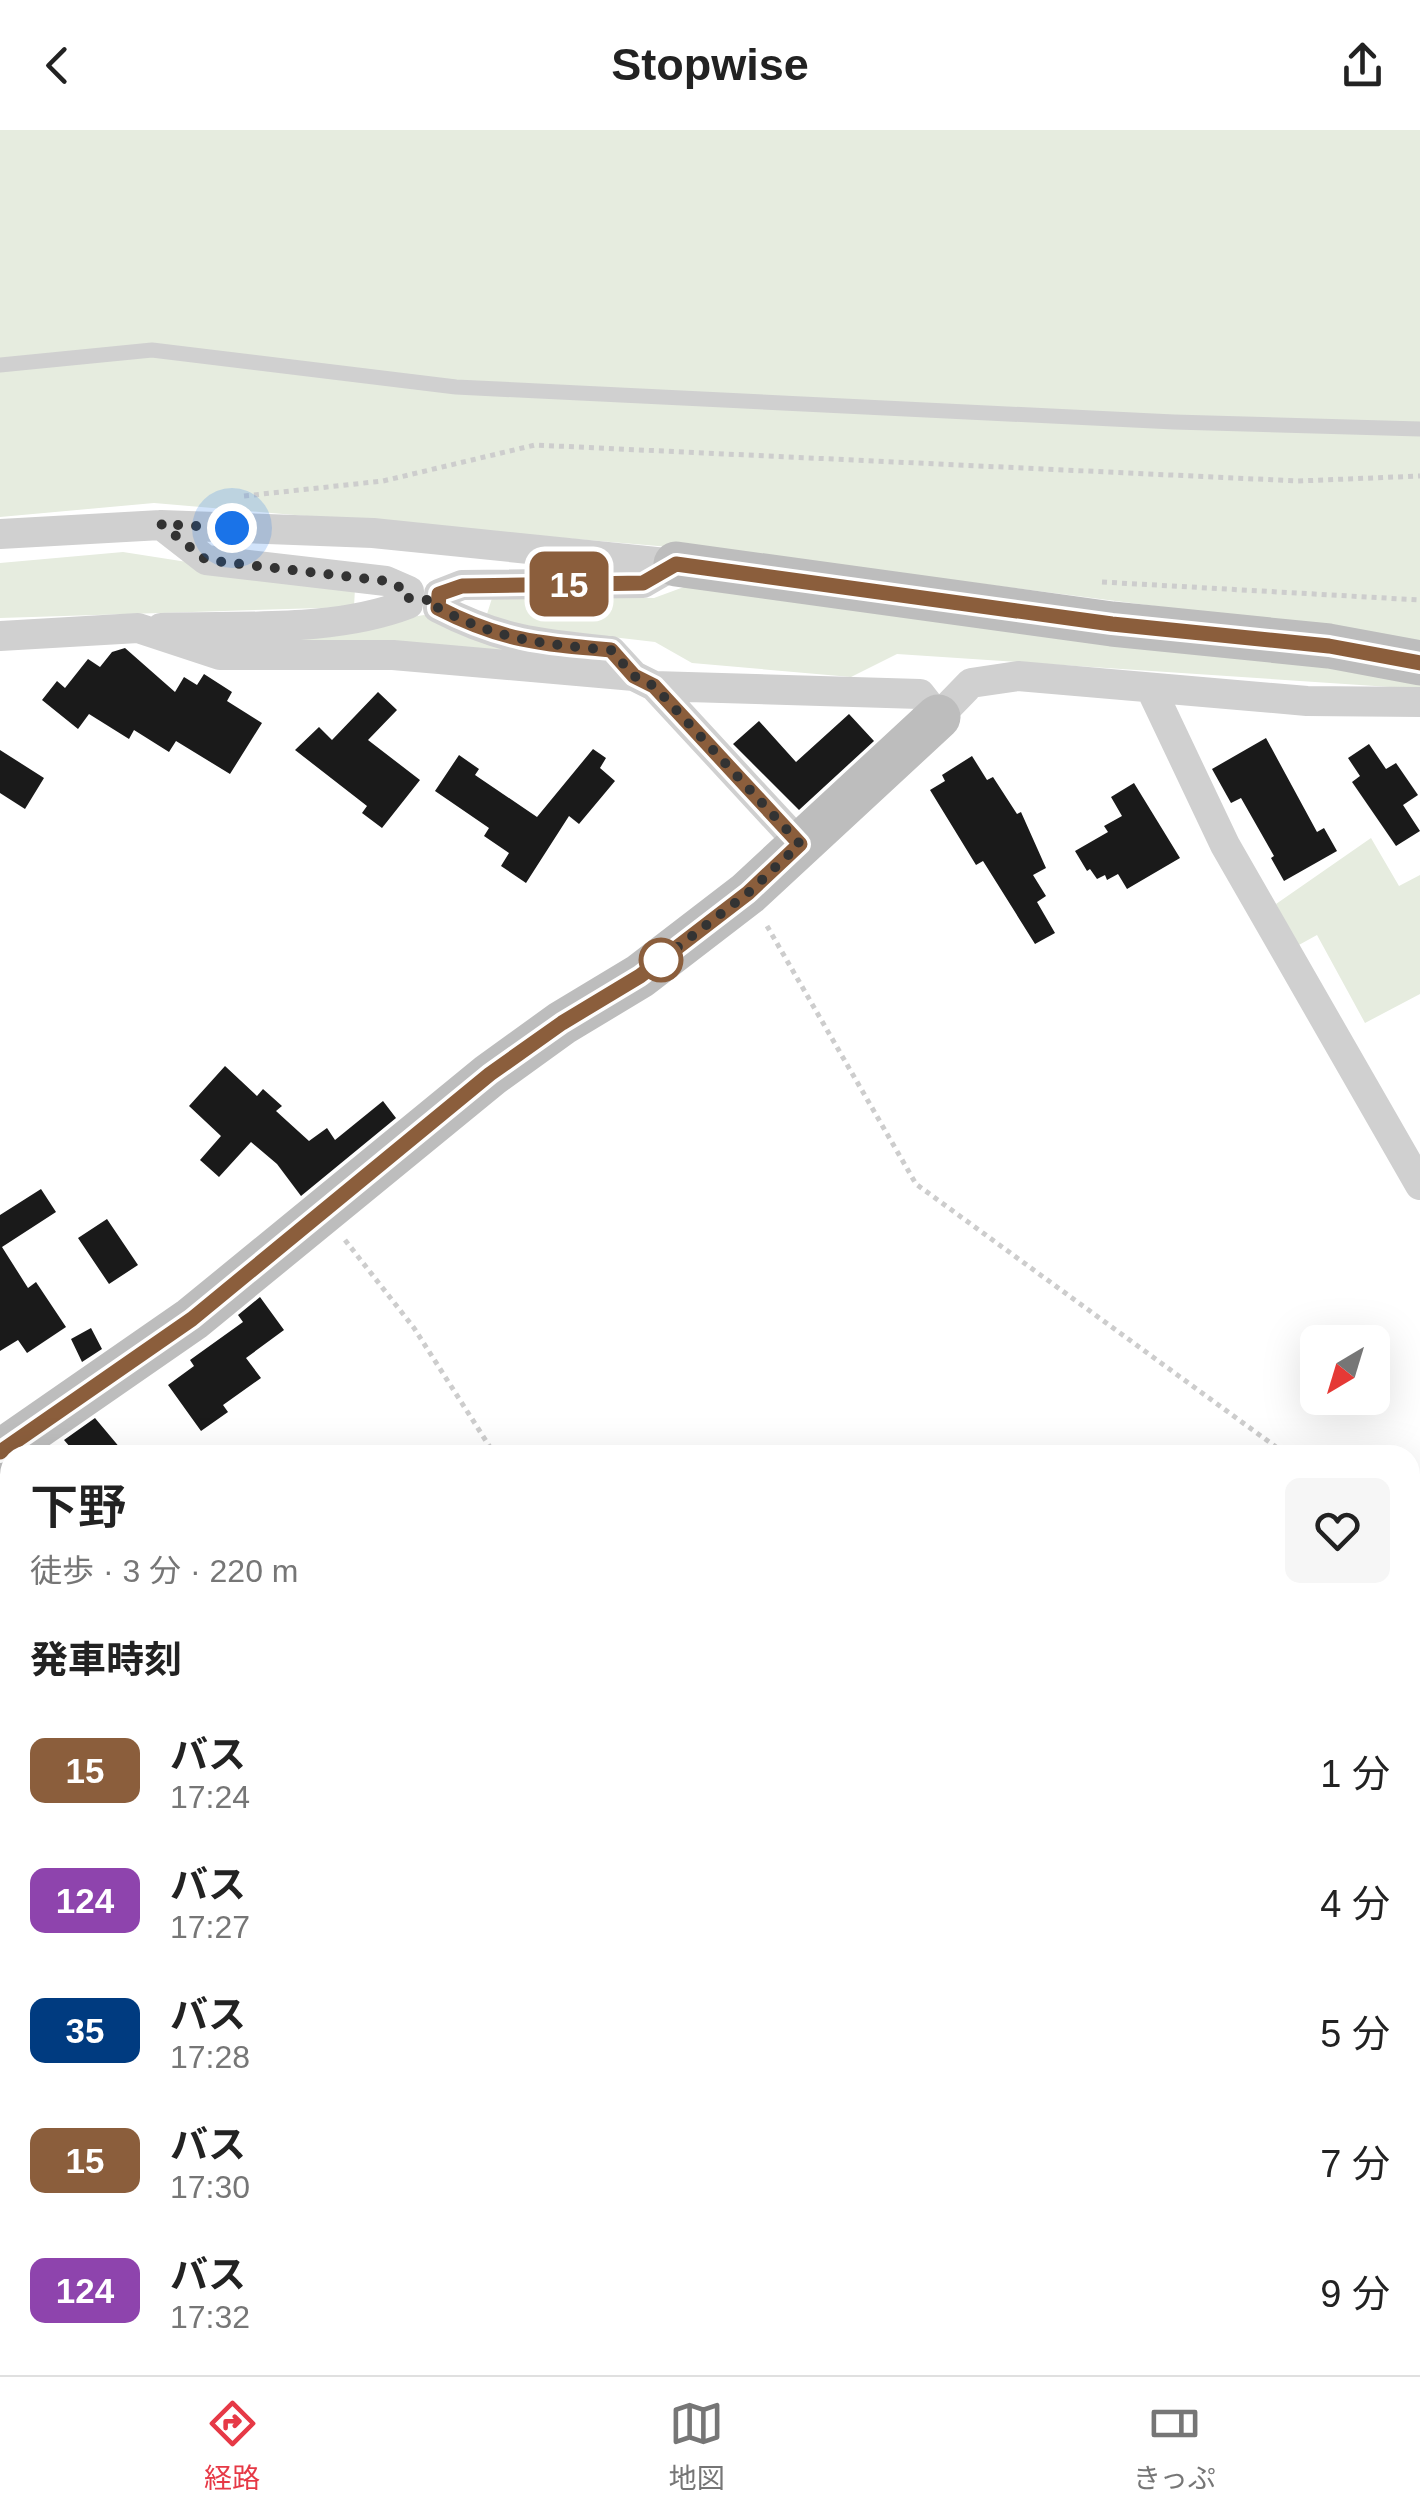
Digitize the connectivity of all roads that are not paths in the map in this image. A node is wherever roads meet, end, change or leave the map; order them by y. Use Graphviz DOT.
graph roads {
  1 [pos="0,365"];
  2 [pos="1420,430"];
  3 [pos="161,524"];
  4 [pos="0,534"];
  5 [pos="676,564"];
  6 [pos="423,599"];
  7 [pos="138,628"];
  8 [pos="0,636"];
  9 [pos="1420,663"];
  10 [pos="644,681"];
  11 [pos="1150,688"];
  12 [pos="1420,702"];
  13 [pos="938,717"];
  14 [pos="800,844"];
  15 [pos="1420,1185"];
  16 [pos="10,1445"];
  1 -- 2 [label="lane"];
  3 -- 4 [label="street"];
  3 -- 5 [label="street"];
  3 -- 6 [label="street"];
  5 -- 6 [label="street"];
  5 -- 9 [label="street"];
  6 -- 7 [label="street"];
  6 -- 10 [label="street"];
  7 -- 8 [label="street"];
  7 -- 10 [label="street"];
  10 -- 13 [label="street"];
  10 -- 14 [label="street"];
  11 -- 12 [label="street"];
  11 -- 13 [label="street"];
  11 -- 15 [label="street"];
  13 -- 14 [label="street"];
  14 -- 16 [label="street"];
}
